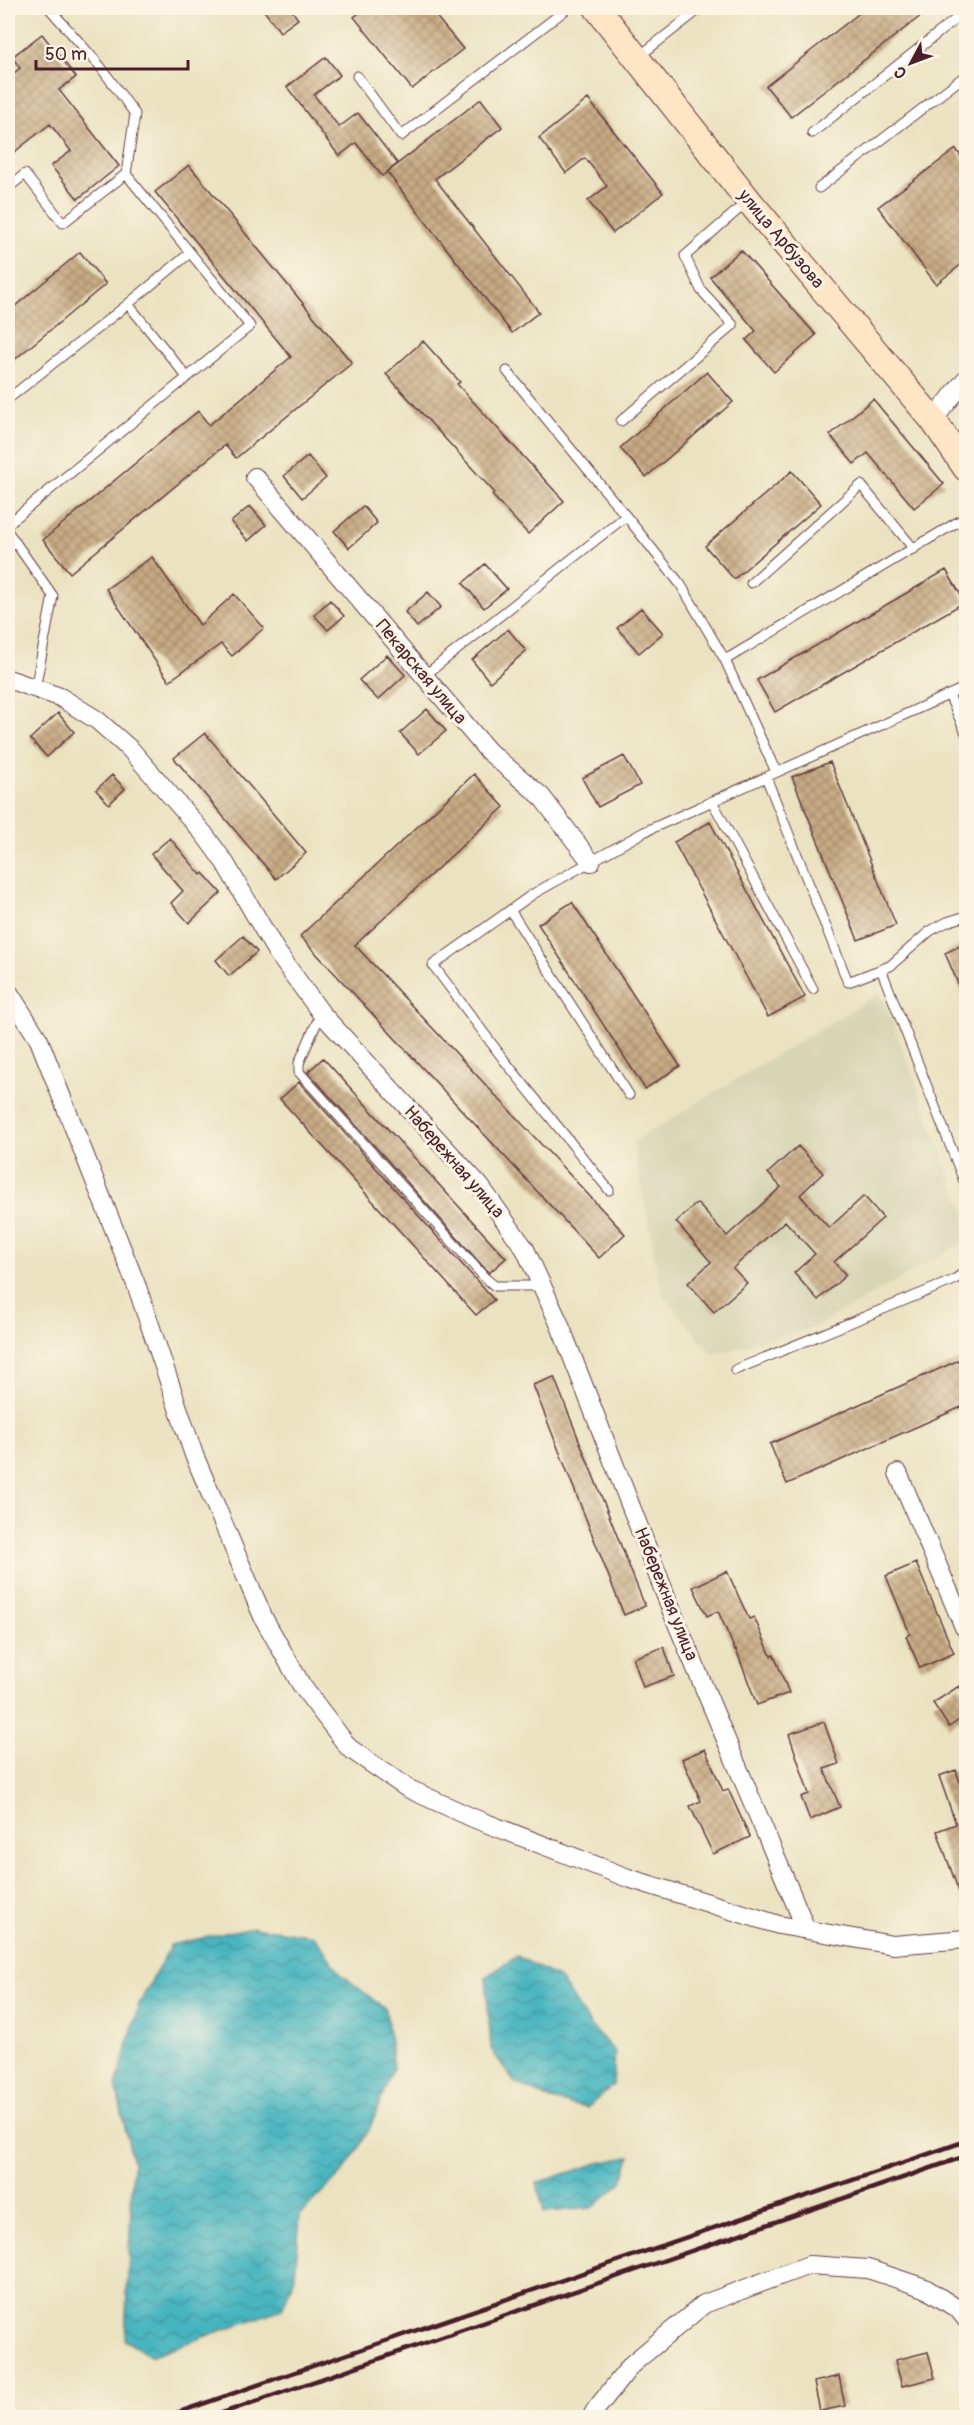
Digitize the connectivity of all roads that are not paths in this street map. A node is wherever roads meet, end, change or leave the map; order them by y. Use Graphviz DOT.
graph roads {
  1 [pos="49,8"];
  2 [pos="568,8"];
  3 [pos="597,8"];
  4 [pos="701,8"];
  5 [pos="966,11"];
  6 [pos="637,58"];
  7 [pos="966,75"];
  8 [pos="357,76"];
  9 [pos="812,133"];
  10 [pos="126,174"];
  11 [pos="8,188"];
  12 [pos="819,188"];
  13 [pos="749,201"];
  14 [pos="190,253"];
  15 [pos="128,304"];
  16 [pos="507,371"];
  17 [pos="187,377"];
  18 [pos="966,379"];
  19 [pos="8,399"];
  20 [pos="933,420"];
  21 [pos="621,421"];
  22 [pos="966,468"];
  23 [pos="255,477"];
  24 [pos="626,516"];
  25 [pos="966,517"];
  26 [pos="8,524"];
  27 [pos="8,532"];
  28 [pos="914,549"];
  29 [pos="751,583"];
  30 [pos="725,660"];
  31 [pos="424,676"];
  32 [pos="8,679"];
  33 [pos="966,687"];
  34 [pos="35,688"];
  35 [pos="950,694"];
  36 [pos="966,733"];
  37 [pos="776,772"];
  38 [pos="766,777"];
  39 [pos="712,801"];
  40 [pos="591,862"];
  41 [pos="510,910"];
  42 [pos="966,916"];
  43 [pos="881,969"];
  44 [pos="813,989"];
  45 [pos="8,991"];
  46 [pos="321,1013"];
  47 [pos="629,1095"];
  48 [pos="966,1186"];
  49 [pos="609,1190"];
  50 [pos="966,1271"];
  51 [pos="542,1286"];
  52 [pos="735,1370"];
  53 [pos="898,1473"];
  54 [pos="966,1629"];
  55 [pos="806,1929"];
  56 [pos="966,1939"];
  57 [pos="966,2319"];
  58 [pos="591,2418"];
  1 -- 10 [label="lane"];
  2 -- 8 [label="lane"];
  3 -- 6 [label="street, улица Арбузова"];
  4 -- 6 [label="lane"];
  5 -- 9 [label="lane"];
  6 -- 13 [label="street, улица Арбузова"];
  7 -- 12 [label="lane"];
  10 -- 11 [label="lane"];
  10 -- 14 [label="lane"];
  13 -- 20 [label="street, улица Арбузова"];
  13 -- 21 [label="lane"];
  14 -- 15 [label="lane"];
  14 -- 17 [label="lane"];
  15 -- 17 [label="lane"];
  15 -- 19 [label="lane"];
  16 -- 24 [label="lane"];
  17 -- 26 [label="lane"];
  18 -- 20 [label="street"];
  20 -- 22 [label="street, улица Арбузова"];
  23 -- 31 [label="street, Пекарская улица"];
  24 -- 30 [label="lane"];
  24 -- 31 [label="lane"];
  25 -- 28 [label="lane"];
  27 -- 34 [label="lane"];
  28 -- 29 [label="lane"];
  28 -- 30 [label="lane"];
  30 -- 37 [label="lane"];
  31 -- 40 [label="street, Пекарская улица"];
  32 -- 34 [label="street, Набережная улица"];
  33 -- 35 [label="lane"];
  34 -- 46 [label="street, Набережная улица"];
  35 -- 36 [label="lane"];
  35 -- 37 [label="lane"];
  37 -- 38 [label="lane"];
  38 -- 39 [label="lane"];
  38 -- 43 [label="lane"];
  39 -- 40 [label="lane"];
  39 -- 44 [label="lane"];
  40 -- 41 [label="lane"];
  41 -- 47 [label="lane"];
  41 -- 49 [label="lane"];
  42 -- 43 [label="lane"];
  43 -- 48 [label="lane"];
  45 -- 55 [label="street"];
  46 -- 51 [label="street, Набережная улица"];
  46 -- 51 [label="lane"];
  50 -- 52 [label="lane"];
  51 -- 55 [label="street, Набережная улица"];
  53 -- 54 [label="street"];
  55 -- 56 [label="street"];
  57 -- 58 [label="street"];
}
